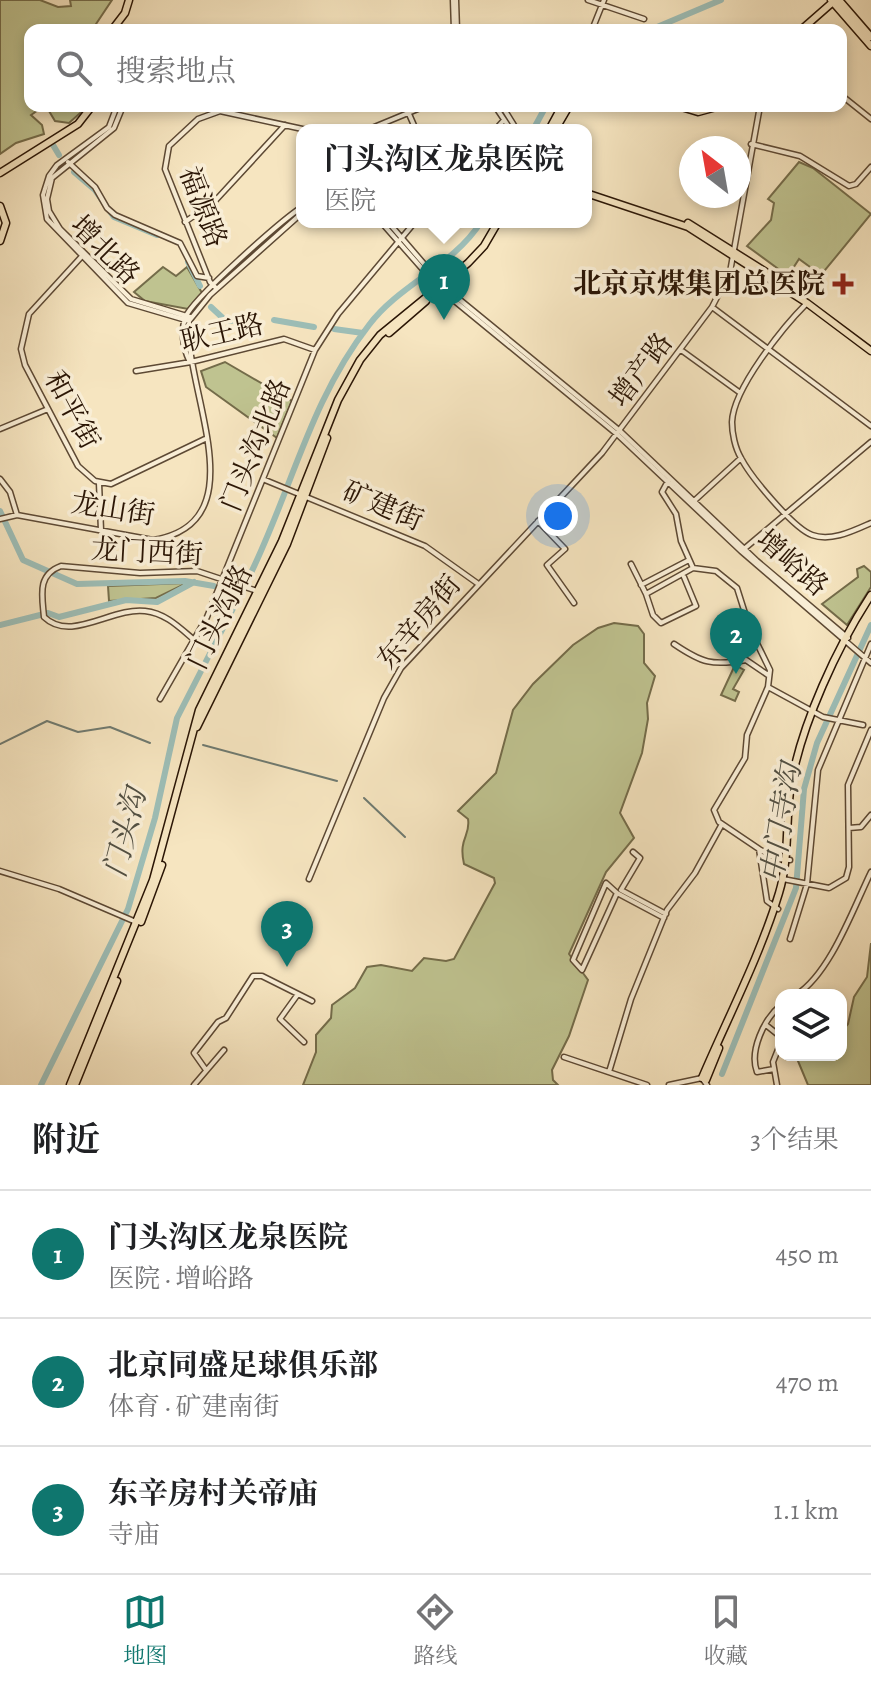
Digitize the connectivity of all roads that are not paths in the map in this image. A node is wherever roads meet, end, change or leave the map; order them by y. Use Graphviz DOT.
graph roads {
  1 [pos="131,0"];
  2 [pos="455,0"];
  3 [pos="588,0"];
  4 [pos="836,1"];
  5 [pos="603,3"];
  6 [pos="644,19"];
  7 [pos="119,24"];
  8 [pos="456,24"];
  9 [pos="594,24"];
  10 [pos="808,24"];
  11 [pos="813,24"];
  12 [pos="871,37"];
  13 [pos="871,46"];
  14 [pos="847,100"];
  15 [pos="87,112"];
  16 [pos="117,112"];
  17 [pos="118,112"];
  18 [pos="217,112"];
  19 [pos="225,112"];
  20 [pos="499,112"];
  21 [pos="759,112"];
  22 [pos="409,113"];
  23 [pos="871,119"];
  24 [pos="504,120"];
  25 [pos="382,124"];
  26 [pos="414,124"];
  27 [pos="500,124"];
  28 [pos="507,124"];
  29 [pos="285,125"];
  30 [pos="296,128"];
  31 [pos="751,144"];
  32 [pos="68,162"];
  33 [pos="871,167"];
  34 [pos="0,173"];
  35 [pos="592,193"];
  36 [pos="0,206"];
  37 [pos="741,208"];
  38 [pos="296,215"];
  39 [pos="185,222"];
  40 [pos="388,228"];
  41 [pos="393,228"];
  42 [pos="410,228"];
  43 [pos="496,228"];
  44 [pos="401,239"];
  45 [pos="0,241"];
  46 [pos="734,252"];
  47 [pos="83,255"];
  48 [pos="209,278"];
  49 [pos="438,284"];
  50 [pos="214,287"];
  51 [pos="807,303"];
  52 [pos="712,307"];
  53 [pos="187,319"];
  54 [pos="871,348"];
  55 [pos="315,350"];
  56 [pos="681,350"];
  57 [pos="770,350"];
  58 [pos="191,362"];
  59 [pos="136,371"];
  60 [pos="739,392"];
  61 [pos="48,409"];
  62 [pos="871,426"];
  63 [pos="0,429"];
  64 [pos="619,433"];
  65 [pos="205,439"];
  66 [pos="871,442"];
  67 [pos="741,458"];
  68 [pos="0,479"];
  69 [pos="265,480"];
  70 [pos="668,481"];
  71 [pos="99,483"];
  72 [pos="301,493"];
  73 [pos="694,501"];
  74 [pos="786,514"];
  75 [pos="17,515"];
  76 [pos="0,519"];
  77 [pos="538,521"];
  78 [pos="871,523"];
  79 [pos="101,530"];
  80 [pos="744,549"];
  81 [pos="689,560"];
  82 [pos="631,564"];
  83 [pos="693,568"];
  84 [pos="225,577"];
  85 [pos="684,577"];
  86 [pos="477,583"];
  87 [pos="641,585"];
  88 [pos="260,592"];
  89 [pos="646,594"];
  90 [pos="871,595"];
  91 [pos="871,602"];
  92 [pos="574,603"];
  93 [pos="194,640"];
  94 [pos="849,642"];
  95 [pos="674,644"];
  96 [pos="871,644"];
  97 [pos="864,655"];
  98 [pos="871,663"];
  99 [pos="770,676"];
  100 [pos="768,687"];
  101 [pos="160,699"];
  102 [pos="818,715"];
  103 [pos="837,722"];
  104 [pos="863,725"];
  105 [pos="871,730"];
  106 [pos="871,815"];
  107 [pos="722,824"];
  108 [pos="849,828"];
  109 [pos="759,849"];
  110 [pos="633,852"];
  111 [pos="788,860"];
  112 [pos="0,871"];
  113 [pos="871,872"];
  114 [pos="309,879"];
  115 [pos="787,880"];
  116 [pos="807,884"];
  117 [pos="617,893"];
  118 [pos="776,908"];
  119 [pos="665,916"];
  120 [pos="135,921"];
  121 [pos="790,939"];
  122 [pos="805,989"];
  123 [pos="298,994"];
  124 [pos="312,1001"];
  125 [pos="775,1013"];
  126 [pos="766,1025"];
  127 [pos="775,1033"];
  128 [pos="304,1042"];
  129 [pos="224,1050"];
  130 [pos="564,1057"];
  131 [pos="776,1061"];
  132 [pos="774,1069"];
  133 [pos="206,1070"];
  134 [pos="609,1072"];
  135 [pos="705,1081"];
  136 [pos="71,1085"];
  137 [pos="194,1085"];
  138 [pos="647,1085"];
  139 [pos="669,1085"];
  140 [pos="777,1085"];
  1 -- 7 [label="main road"];
  2 -- 8 [label="street"];
  3 -- 5 [label="street"];
  4 -- 10 [label="main road"];
  4 -- 11 [label="main road"];
  4 -- 12 [label="main road"];
  4 -- 13 [label="main road"];
  5 -- 6 [label="street"];
  5 -- 9 [label="street"];
  14 -- 23 [label="street"];
  15 -- 34 [label="main road"];
  16 -- 47 [label="street, 增北路"];
  17 -- 32 [label="street, 增北路"];
  18 -- 39 [label="street, 福源路"];
  19 -- 29 [label="street, 福源路"];
  20 -- 24 [label="street"];
  21 -- 31 [label="street, 增产路"];
  22 -- 25 [label="street"];
  22 -- 26 [label="street"];
  24 -- 27 [label="street"];
  24 -- 28 [label="street"];
  29 -- 30 [label="street, 福源路"];
  29 -- 39 [label="street"];
  31 -- 33 [label="street"];
  32 -- 47 [label="street, 增北路"];
  32 -- 48 [label="street"];
  35 -- 46 [label="main road"];
  36 -- 45 [label="main road"];
  37 -- 46 [label="street, 增产路"];
  38 -- 50 [label="street"];
  39 -- 48 [label="street, 福源路"];
  40 -- 44 [label="street"];
  41 -- 44 [label="street"];
  42 -- 44 [label="street, 门头沟北路"];
  43 -- 49 [label="main road, 门头沟路"];
  44 -- 49 [label="street"];
  44 -- 55 [label="street, 门头沟北路"];
  46 -- 51 [label="main road"];
  46 -- 52 [label="street, 增产路"];
  46 -- 54 [label="main road"];
  47 -- 53 [label="street, 增北路"];
  47 -- 61 [label="street, 和平街"];
  48 -- 50 [label="street, 福源路"];
  49 -- 64 [label="street, 增峪路"];
  49 -- 72 [label="main road, 门头沟路"];
  50 -- 53 [label="street"];
  51 -- 54 [label="main road"];
  51 -- 57 [label="street"];
  52 -- 56 [label="street, 增产路"];
  52 -- 57 [label="street"];
  53 -- 58 [label="street, 龙山街"];
  55 -- 58 [label="street, 耿王路"];
  55 -- 69 [label="street, 门头沟北路"];
  56 -- 60 [label="street"];
  56 -- 64 [label="street, 增产路"];
  57 -- 60 [label="street"];
  57 -- 62 [label="street"];
  58 -- 59 [label="street, 耿王路"];
  58 -- 65 [label="street, 龙山街"];
  60 -- 67 [label="street"];
  61 -- 63 [label="street"];
  61 -- 71 [label="street, 和平街"];
  64 -- 70 [label="street, 增峪路"];
  64 -- 73 [label="street, 增峪路"];
  64 -- 77 [label="street, 东辛房街"];
  65 -- 71 [label="street, 和平街"];
  65 -- 79 [label="street, 龙山街"];
  66 -- 74 [label="street"];
  67 -- 73 [label="street"];
  67 -- 74 [label="street"];
  68 -- 75 [label="street"];
  69 -- 72 [label="street, 矿建街"];
  69 -- 84 [label="street, 门头沟北路"];
  70 -- 81 [label="street"];
  70 -- 94 [label="street, 增峪路"];
  71 -- 79 [label="street"];
  72 -- 86 [label="street, 矿建街"];
  72 -- 88 [label="main road, 门头沟路"];
  73 -- 80 [label="street, 增峪路"];
  74 -- 78 [label="street"];
  74 -- 80 [label="street"];
  75 -- 76 [label="street, 龙山街"];
  75 -- 79 [label="street, 龙山街"];
  77 -- 86 [label="street, 东辛房街"];
  77 -- 92 [label="street"];
  80 -- 94 [label="street, 增峪路"];
  81 -- 83 [label="street"];
  81 -- 87 [label="street"];
  82 -- 87 [label="street"];
  83 -- 85 [label="street"];
  83 -- 99 [label="street"];
  84 -- 88 [label="street, 龙门西街"];
  84 -- 93 [label="street, 门头沟北路"];
  84 -- 93 [label="street, 龙门西街"];
  85 -- 89 [label="street"];
  85 -- 89 [label="street"];
  86 -- 114 [label="street, 东辛房街"];
  87 -- 89 [label="street"];
  88 -- 120 [label="main road, 门头沟路"];
  90 -- 94 [label="main road"];
  91 -- 94 [label="main road"];
  93 -- 101 [label="street, 门头沟北路"];
  94 -- 97 [label="street"];
  94 -- 102 [label="main road"];
  95 -- 99 [label="street"];
  96 -- 97 [label="street"];
  97 -- 98 [label="street"];
  97 -- 103 [label="street"];
  99 -- 100 [label="street"];
  100 -- 102 [label="street"];
  100 -- 107 [label="street"];
  102 -- 103 [label="street"];
  102 -- 111 [label="main road"];
  103 -- 104 [label="street"];
  103 -- 116 [label="street"];
  105 -- 108 [label="street"];
  106 -- 108 [label="street"];
  107 -- 109 [label="street"];
  107 -- 119 [label="street"];
  108 -- 116 [label="street"];
  109 -- 111 [label="street"];
  109 -- 118 [label="street"];
  110 -- 119 [label="street"];
  111 -- 115 [label="main road"];
  112 -- 120 [label="street"];
  113 -- 122 [label="street"];
  115 -- 116 [label="street"];
  115 -- 118 [label="main road"];
  116 -- 121 [label="street"];
  117 -- 117 [label="street"];
  117 -- 119 [label="street"];
  118 -- 135 [label="main road"];
  119 -- 134 [label="street"];
  120 -- 136 [label="main road, 门头沟路"];
  123 -- 124 [label="street"];
  123 -- 128 [label="street"];
  123 -- 133 [label="street"];
  125 -- 126 [label="street"];
  126 -- 127 [label="street"];
  126 -- 132 [label="street"];
  129 -- 133 [label="street"];
  130 -- 134 [label="street"];
  131 -- 132 [label="street"];
  132 -- 140 [label="street"];
  133 -- 137 [label="street"];
  134 -- 138 [label="street"];
  135 -- 139 [label="street"];
}
